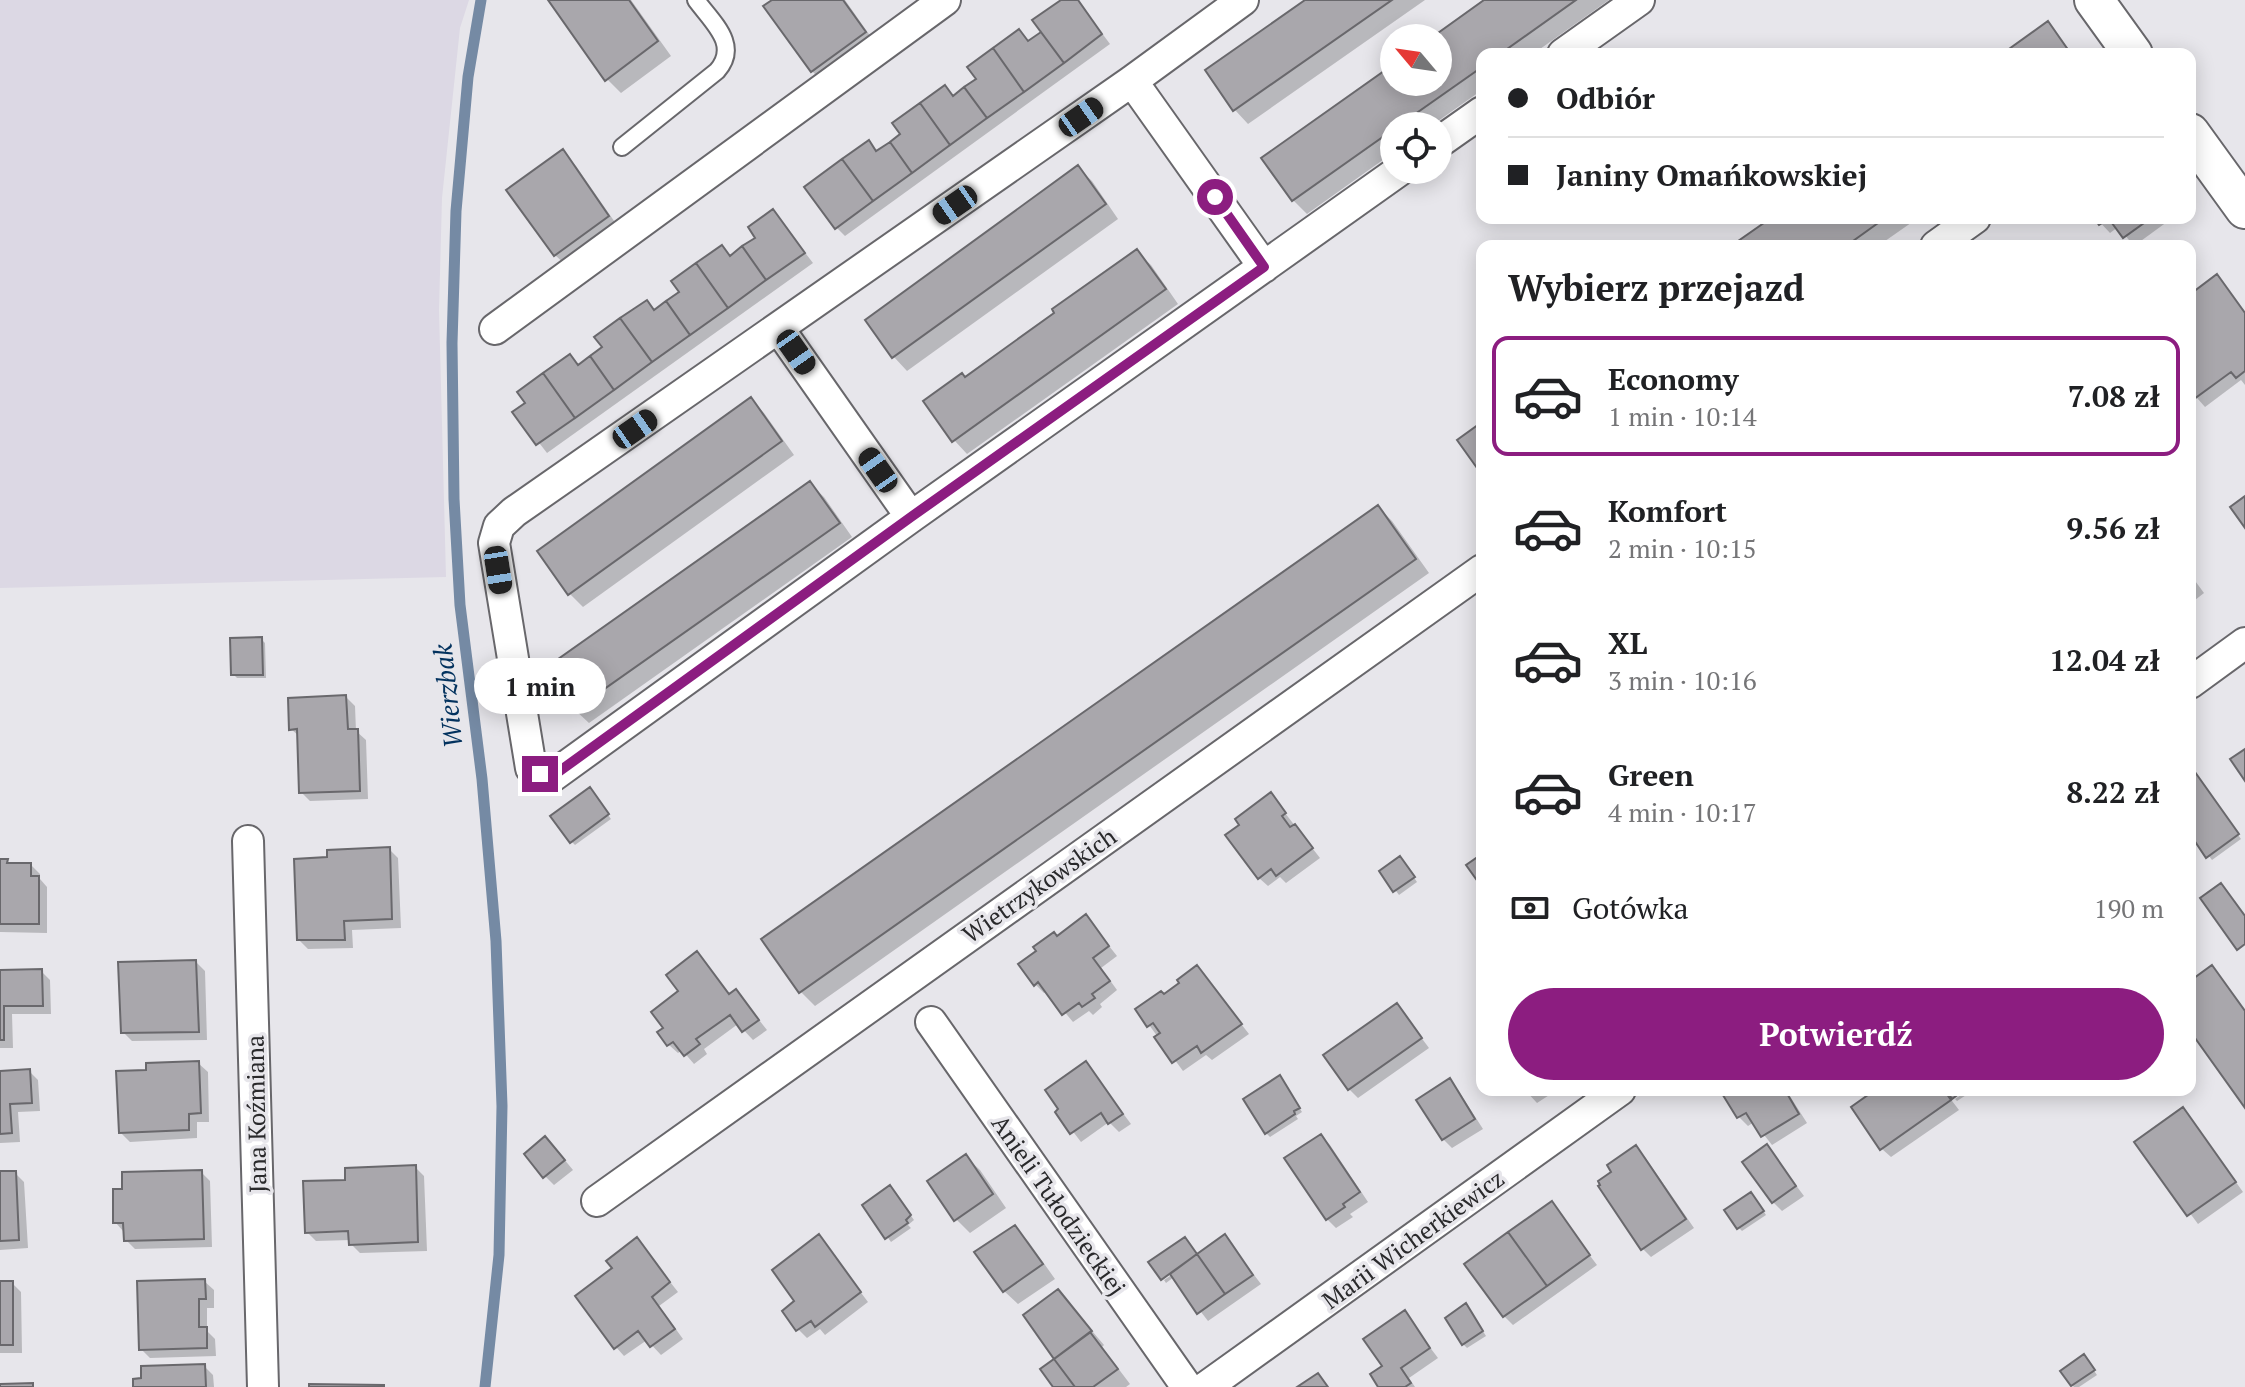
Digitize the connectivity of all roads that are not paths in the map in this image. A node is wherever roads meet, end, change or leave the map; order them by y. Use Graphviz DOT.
graph roads {
  1 [pos="696,0"];
  2 [pos="945,0"];
  3 [pos="1243,0"];
  4 [pos="1639,0"];
  5 [pos="2094,0"];
  6 [pos="1571,48"];
  7 [pos="2129,48"];
  8 [pos="1132,81"];
  9 [pos="1476,116"];
  10 [pos="1452,133"];
  11 [pos="2196,141"];
  12 [pos="622,147"];
  13 [pos="1380,184"];
  14 [pos="2245,209"];
  15 [pos="1967,224"];
  16 [pos="1944,240"];
  17 [pos="1264,267"];
  18 [pos="495,329"];
  19 [pos="779,329"];
  20 [pos="911,517"];
  21 [pos="1476,574"];
  22 [pos="2245,643"];
  23 [pos="2196,679"];
  24 [pos="248,841"];
  25 [pos="931,1022"];
  26 [pos="1612,1096"];
  27 [pos="597,1201"];
  28 [pos="263,1387"];
  29 [pos="1187,1387"];
  30 [pos="1206,1387"];
  1 -- 12 [label="lane"];
  2 -- 18 [label="street"];
  3 -- 8 [label="street"];
  4 -- 6 [label="street"];
  5 -- 7 [label="street"];
  8 -- 17 [label="street"];
  8 -- 19 [label="street"];
  9 -- 10 [label="street"];
  11 -- 14 [label="street"];
  13 -- 17 [label="street"];
  15 -- 16 [label="street"];
  17 -- 20 [label="street"];
  19 -- 20 [label="street"];
  19 -- 20 [label="street"];
  21 -- 27 [label="street, Wietrzykowskich"];
  22 -- 23 [label="street"];
  24 -- 28 [label="street, Jana Koźmiana"];
  25 -- 29 [label="street, Anieli Tułodzieckiej"];
  26 -- 30 [label="street, Marii Wicherkiewicz"];
}
